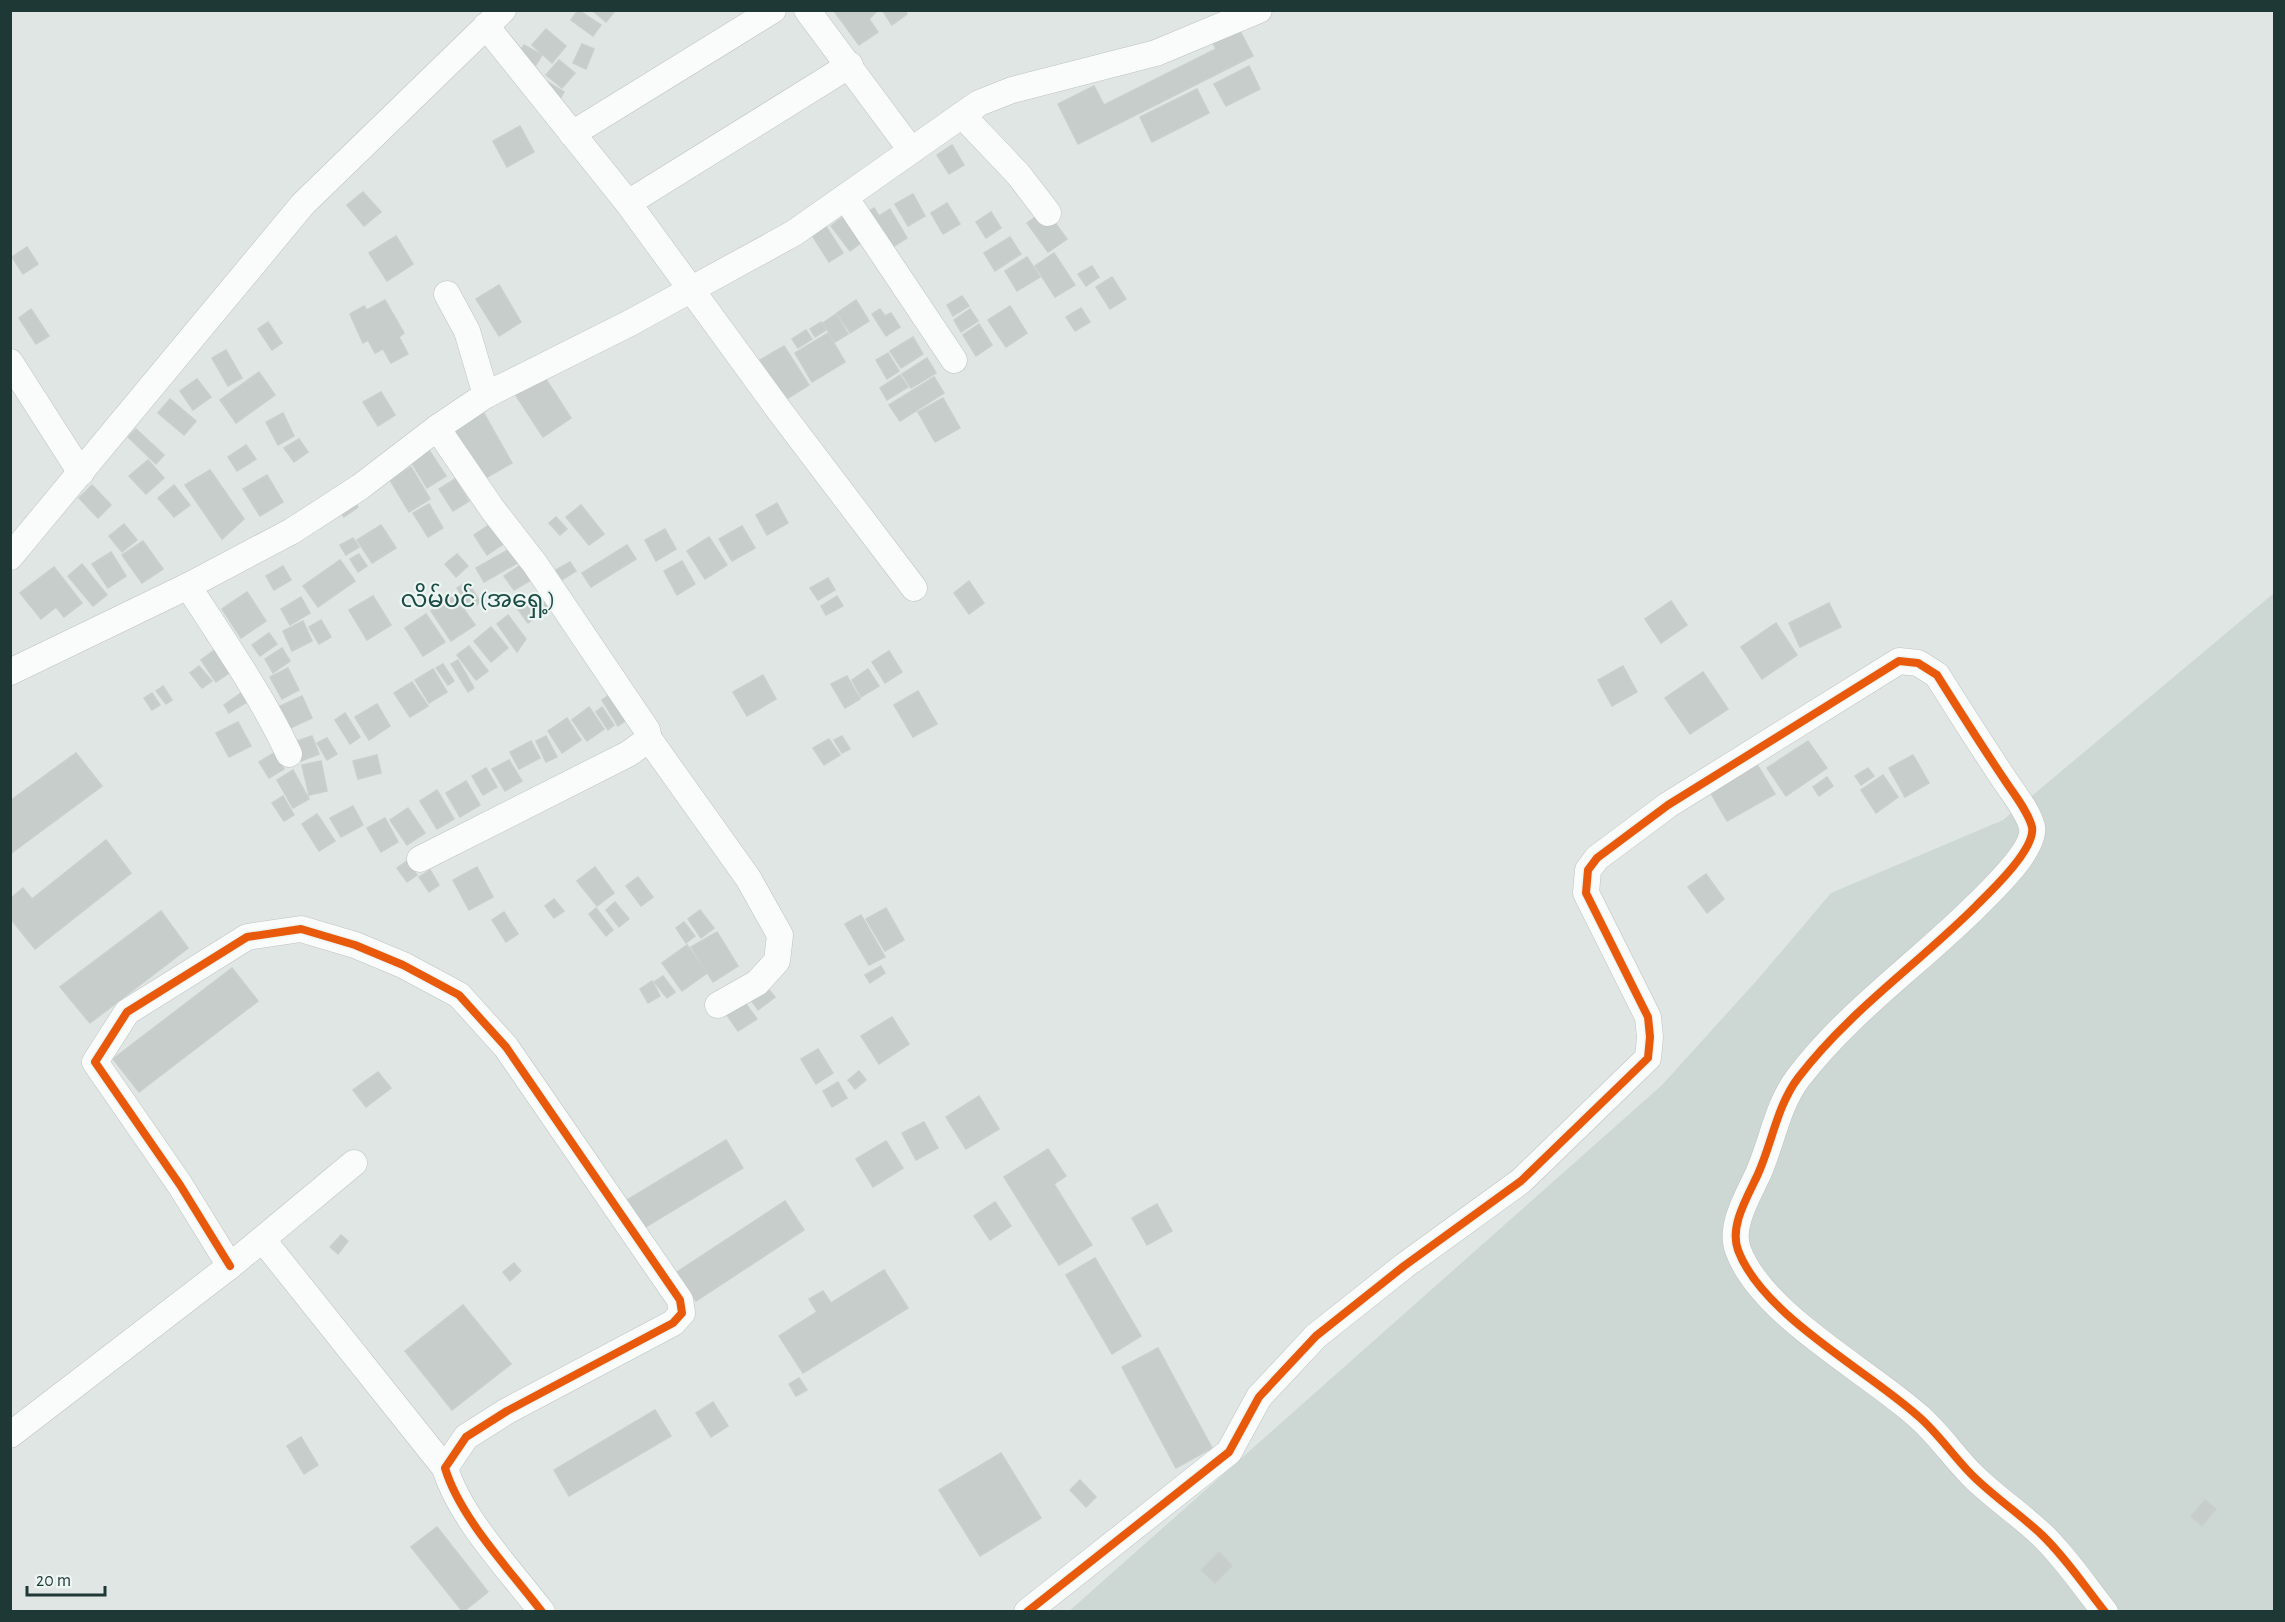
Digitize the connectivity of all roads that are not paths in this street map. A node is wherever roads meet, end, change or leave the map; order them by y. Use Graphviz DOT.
graph roads {
  1 [pos="773,10"];
  2 [pos="807,10"];
  3 [pos="1259,10"];
  4 [pos="494,18"];
  5 [pos="850,66"];
  6 [pos="962,115"];
  7 [pos="572,134"];
  8 [pos="911,150"];
  9 [pos="845,197"];
  10 [pos="628,203"];
  11 [pos="1048,213"];
  12 [pos="693,289"];
  13 [pos="447,294"];
  14 [pos="954,360"];
  15 [pos="10,362"];
  16 [pos="486,395"];
  17 [pos="437,428"];
  18 [pos="81,473"];
  19 [pos="10,557"];
  20 [pos="188,586"];
  21 [pos="914,588"];
  22 [pos="10,672"];
  23 [pos="649,739"];
  24 [pos="289,754"];
  25 [pos="420,859"];
  26 [pos="718,1005"];
  27 [pos="354,1163"];
  28 [pos="263,1240"];
  29 [pos="230,1266"];
  30 [pos="10,1435"];
  31 [pos="445,1468"];
  32 [pos="542,1611"];
  33 [pos="1027,1611"];
  34 [pos="2105,1611"];
  1 -- 7 [label="street"];
  2 -- 5 [label="street"];
  3 -- 6 [label="street"];
  4 -- 7 [label="street"];
  4 -- 18 [label="street"];
  5 -- 8 [label="street"];
  5 -- 10 [label="street"];
  6 -- 8 [label="street"];
  6 -- 11 [label="street"];
  7 -- 10 [label="street"];
  8 -- 9 [label="street"];
  9 -- 12 [label="street"];
  9 -- 14 [label="street"];
  10 -- 12 [label="street"];
  12 -- 16 [label="street"];
  12 -- 21 [label="street"];
  13 -- 16 [label="street"];
  15 -- 18 [label="street"];
  16 -- 17 [label="street"];
  17 -- 20 [label="street"];
  17 -- 23 [label="street"];
  18 -- 19 [label="street"];
  20 -- 22 [label="street"];
  20 -- 24 [label="street"];
  23 -- 25 [label="street"];
  23 -- 26 [label="street"];
  27 -- 28 [label="street"];
  28 -- 29 [label="street"];
  28 -- 31 [label="street"];
  29 -- 30 [label="street"];
  29 -- 31 [label="street"];
  31 -- 32 [label="street"];
  33 -- 34 [label="street"];
}
